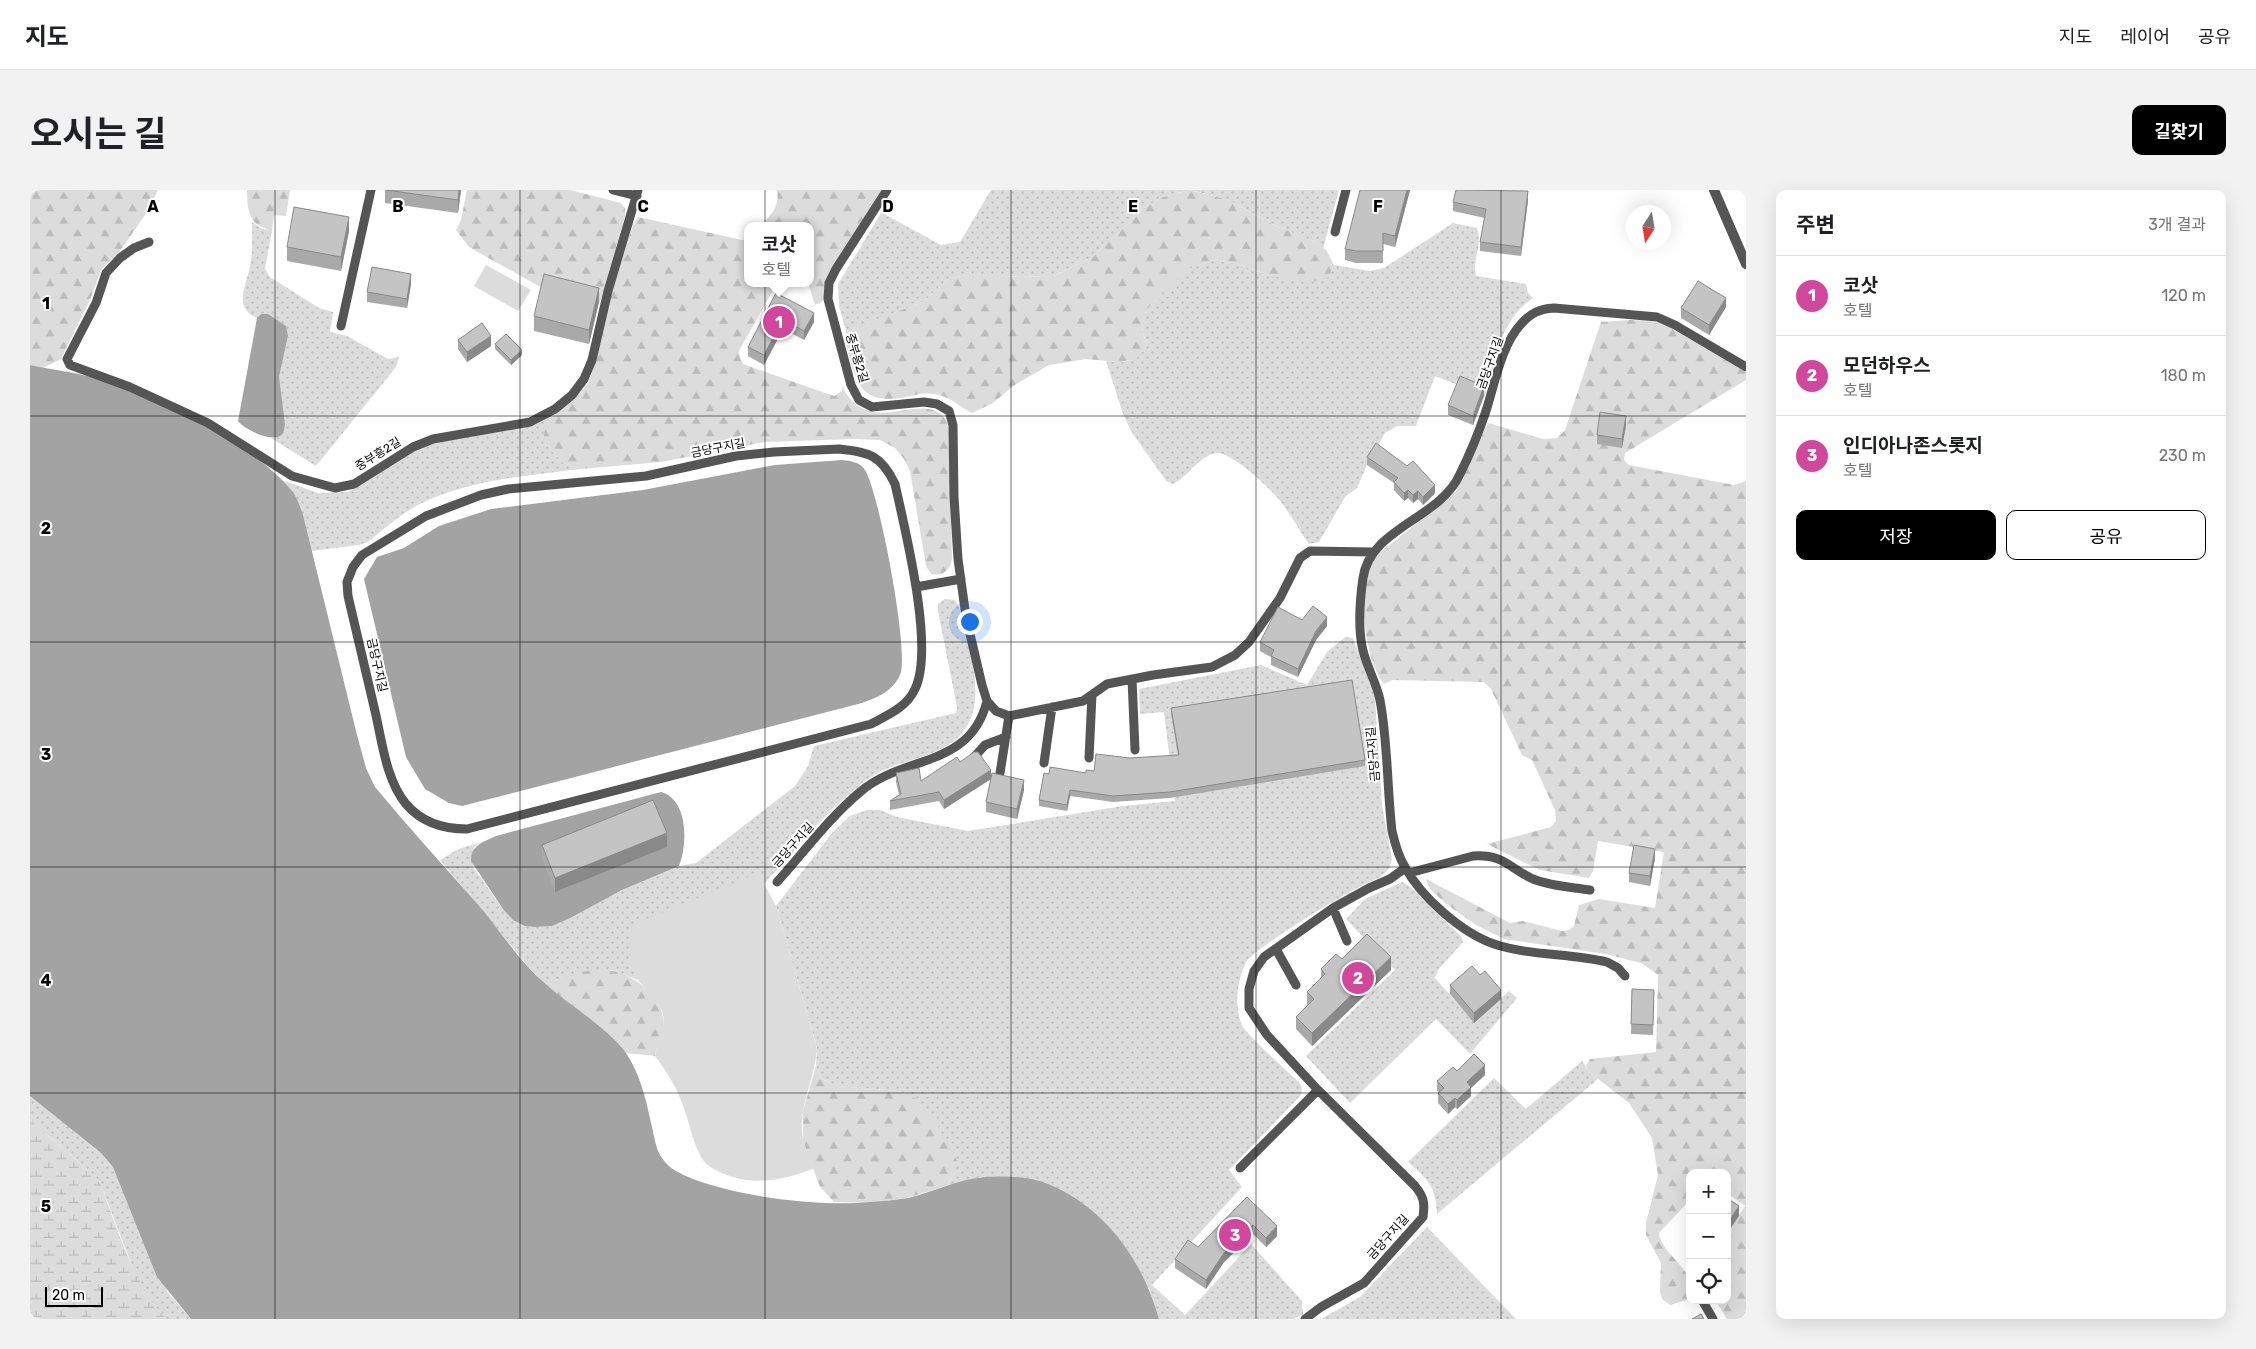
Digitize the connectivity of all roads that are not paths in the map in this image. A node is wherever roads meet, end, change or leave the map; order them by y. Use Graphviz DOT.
graph roads {
  1 [pos="371,190"];
  2 [pos="613,190"];
  3 [pos="887,190"];
  4 [pos="1346,190"];
  5 [pos="1714,190"];
  6 [pos="637,193"];
  7 [pos="1335,232"];
  8 [pos="149,242"];
  9 [pos="1746,264"];
  10 [pos="341,326"];
  11 [pos="1746,367"];
  12 [pos="1374,552"];
  13 [pos="961,579"];
  14 [pos="916,587"];
  15 [pos="1132,679"];
  16 [pos="1092,694"];
  17 [pos="987,701"];
  18 [pos="1052,707"];
  19 [pos="1009,716"];
  20 [pos="1006,737"];
  21 [pos="1135,750"];
  22 [pos="976,755"];
  23 [pos="1089,758"];
  24 [pos="1044,763"];
  25 [pos="1000,773"];
  26 [pos="1407,871"];
  27 [pos="777,882"];
  28 [pos="1590,890"];
  29 [pos="1333,908"];
  30 [pos="1347,941"];
  31 [pos="1276,949"];
  32 [pos="1625,976"];
  33 [pos="1296,985"];
  34 [pos="1318,1090"];
  35 [pos="1240,1168"];
  36 [pos="1704,1304"];
  37 [pos="1305,1319"];
  38 [pos="1713,1319"];
  1 -- 10 [label="lane"];
  2 -- 6 [label="lane, 중부흥2길"];
  3 -- 13 [label="lane, 중부흥2길"];
  4 -- 7 [label="lane"];
  5 -- 9 [label="street"];
  6 -- 8 [label="lane, 중부흥2길"];
  11 -- 12 [label="lane, 금당구지길"];
  12 -- 15 [label="lane"];
  12 -- 26 [label="lane, 금당구지길"];
  13 -- 14 [label="lane"];
  13 -- 17 [label="lane"];
  14 -- 14 [label="lane, 금당구지길"];
  15 -- 16 [label="lane"];
  15 -- 21 [label="lane"];
  16 -- 18 [label="lane"];
  16 -- 23 [label="lane"];
  17 -- 19 [label="lane"];
  17 -- 27 [label="lane, 금당구지길"];
  18 -- 19 [label="lane"];
  18 -- 24 [label="lane"];
  19 -- 20 [label="lane"];
  20 -- 22 [label="lane"];
  20 -- 25 [label="lane"];
  26 -- 28 [label="lane, 금당구지길"];
  26 -- 29 [label="lane, 금당구지길"];
  26 -- 32 [label="lane, 금당구지길"];
  29 -- 30 [label="lane"];
  29 -- 31 [label="lane, 금당구지길"];
  31 -- 33 [label="lane"];
  31 -- 34 [label="lane, 금당구지길"];
  34 -- 35 [label="lane"];
  34 -- 37 [label="lane, 금당구지길"];
  36 -- 38 [label="lane"];
}
